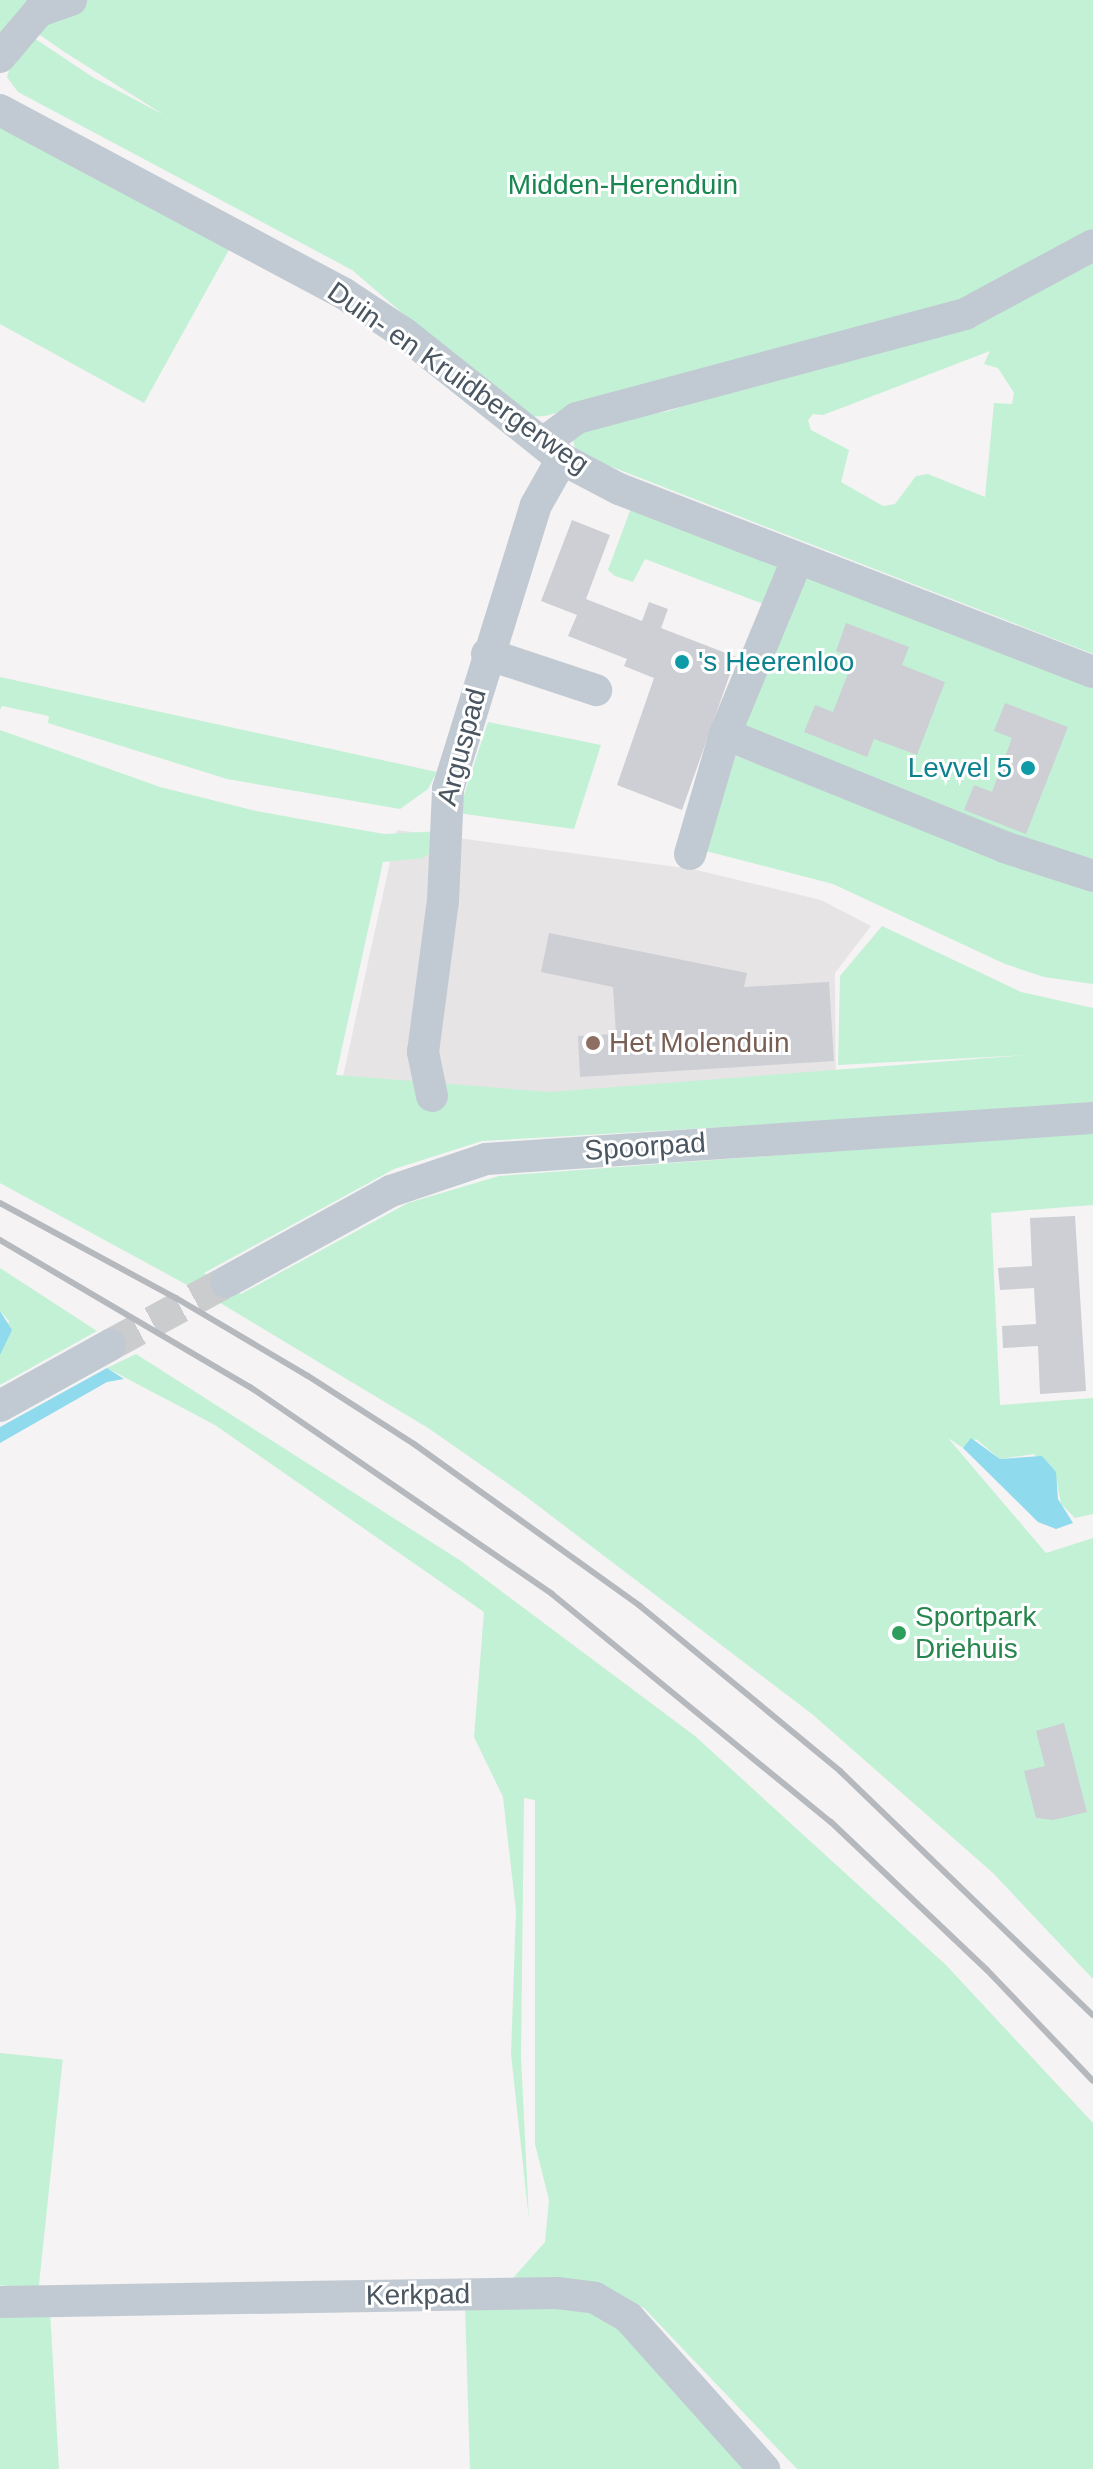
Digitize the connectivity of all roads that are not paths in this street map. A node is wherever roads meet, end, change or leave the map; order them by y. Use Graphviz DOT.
graph roads {
  1 [pos="71,0"];
  2 [pos="0,57"];
  3 [pos="0,110"];
  4 [pos="1093,245"];
  5 [pos="553,451"];
  6 [pos="797,560"];
  7 [pos="487,654"];
  8 [pos="1093,672"];
  9 [pos="596,690"];
  10 [pos="725,734"];
  11 [pos="690,854"];
  12 [pos="1093,876"];
  13 [pos="432,1096"];
  14 [pos="1093,1118"];
  15 [pos="226,1282"];
  16 [pos="110,1345"];
  17 [pos="0,1406"];
  18 [pos="0,2302"];
  19 [pos="764,2469"];
  1 -- 2 [label="street"];
  3 -- 5 [label="street, Duin- en Kruidbergerweg"];
  4 -- 5 [label="street"];
  5 -- 6 [label="street, Duin- en Kruidbergerweg"];
  5 -- 7 [label="street, Arguspad"];
  6 -- 8 [label="street, Duin- en Kruidbergerweg"];
  6 -- 10 [label="street"];
  7 -- 9 [label="street"];
  7 -- 13 [label="street, Arguspad"];
  10 -- 11 [label="street"];
  10 -- 12 [label="street"];
  14 -- 15 [label="street, Spoorpad"];
  16 -- 17 [label="street"];
  18 -- 19 [label="street, Kerkpad"];
}
